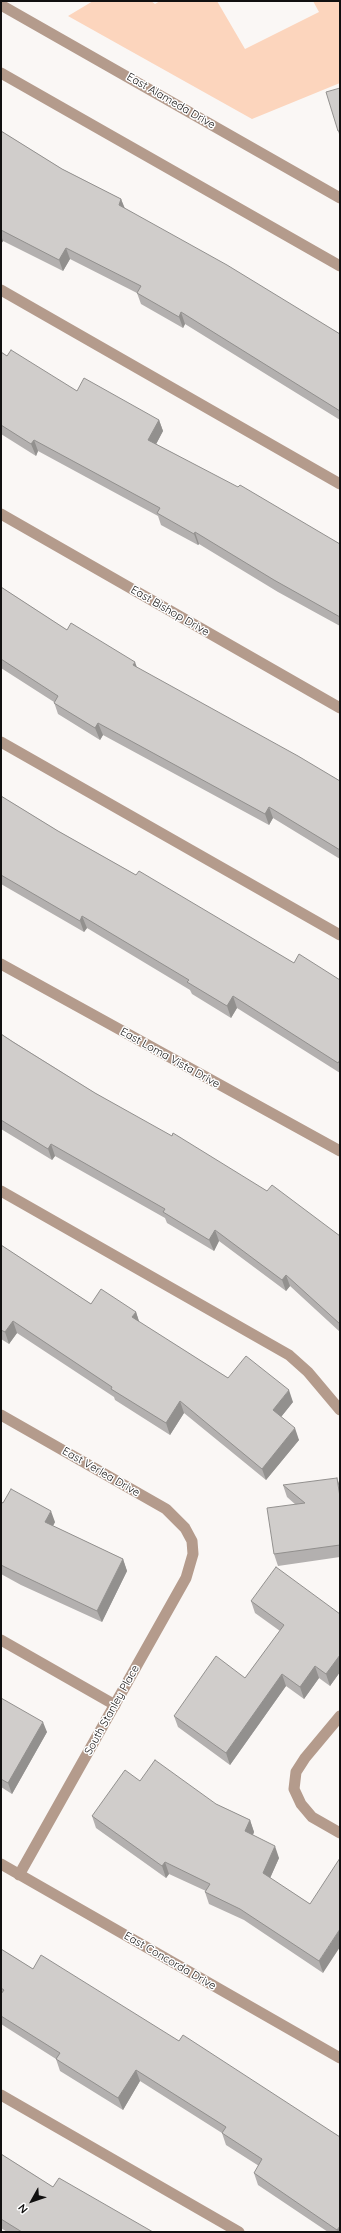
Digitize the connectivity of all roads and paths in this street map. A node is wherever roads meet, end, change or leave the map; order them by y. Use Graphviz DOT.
graph roads {
  1 [pos="1,5"];
  2 [pos="1,73"];
  3 [pos="340,198"];
  4 [pos="340,266"];
  5 [pos="1,290"];
  6 [pos="340,484"];
  7 [pos="1,514"];
  8 [pos="340,708"];
  9 [pos="1,742"];
  10 [pos="340,935"];
  11 [pos="1,964"];
  12 [pos="340,1151"];
  13 [pos="1,1191"];
  14 [pos="340,1410"];
  15 [pos="1,1415"];
  16 [pos="192,1541"];
  17 [pos="1,1640"];
  18 [pos="115,1705"];
  19 [pos="340,1716"];
  20 [pos="340,1833"];
  21 [pos="1,1864"];
  22 [pos="19,1875"];
  23 [pos="340,2057"];
  24 [pos="1,2095"];
  25 [pos="239,2232"];
  1 -- 3 [label="street, East Alameda Drive"];
  2 -- 4 [label="street"];
  5 -- 6 [label="street"];
  7 -- 8 [label="street, East Bishop Drive"];
  9 -- 10 [label="street"];
  11 -- 12 [label="street, East Loma Vista Drive"];
  13 -- 14 [label="street"];
  15 -- 16 [label="street, East Verlea Drive"];
  16 -- 18 [label="street, South Stanley Place"];
  17 -- 18 [label="street"];
  18 -- 22 [label="street, South Stanley Place"];
  19 -- 20 [label="street"];
  21 -- 22 [label="street, East Concorda Drive"];
  22 -- 23 [label="street, East Concorda Drive"];
  24 -- 25 [label="street"];
}
